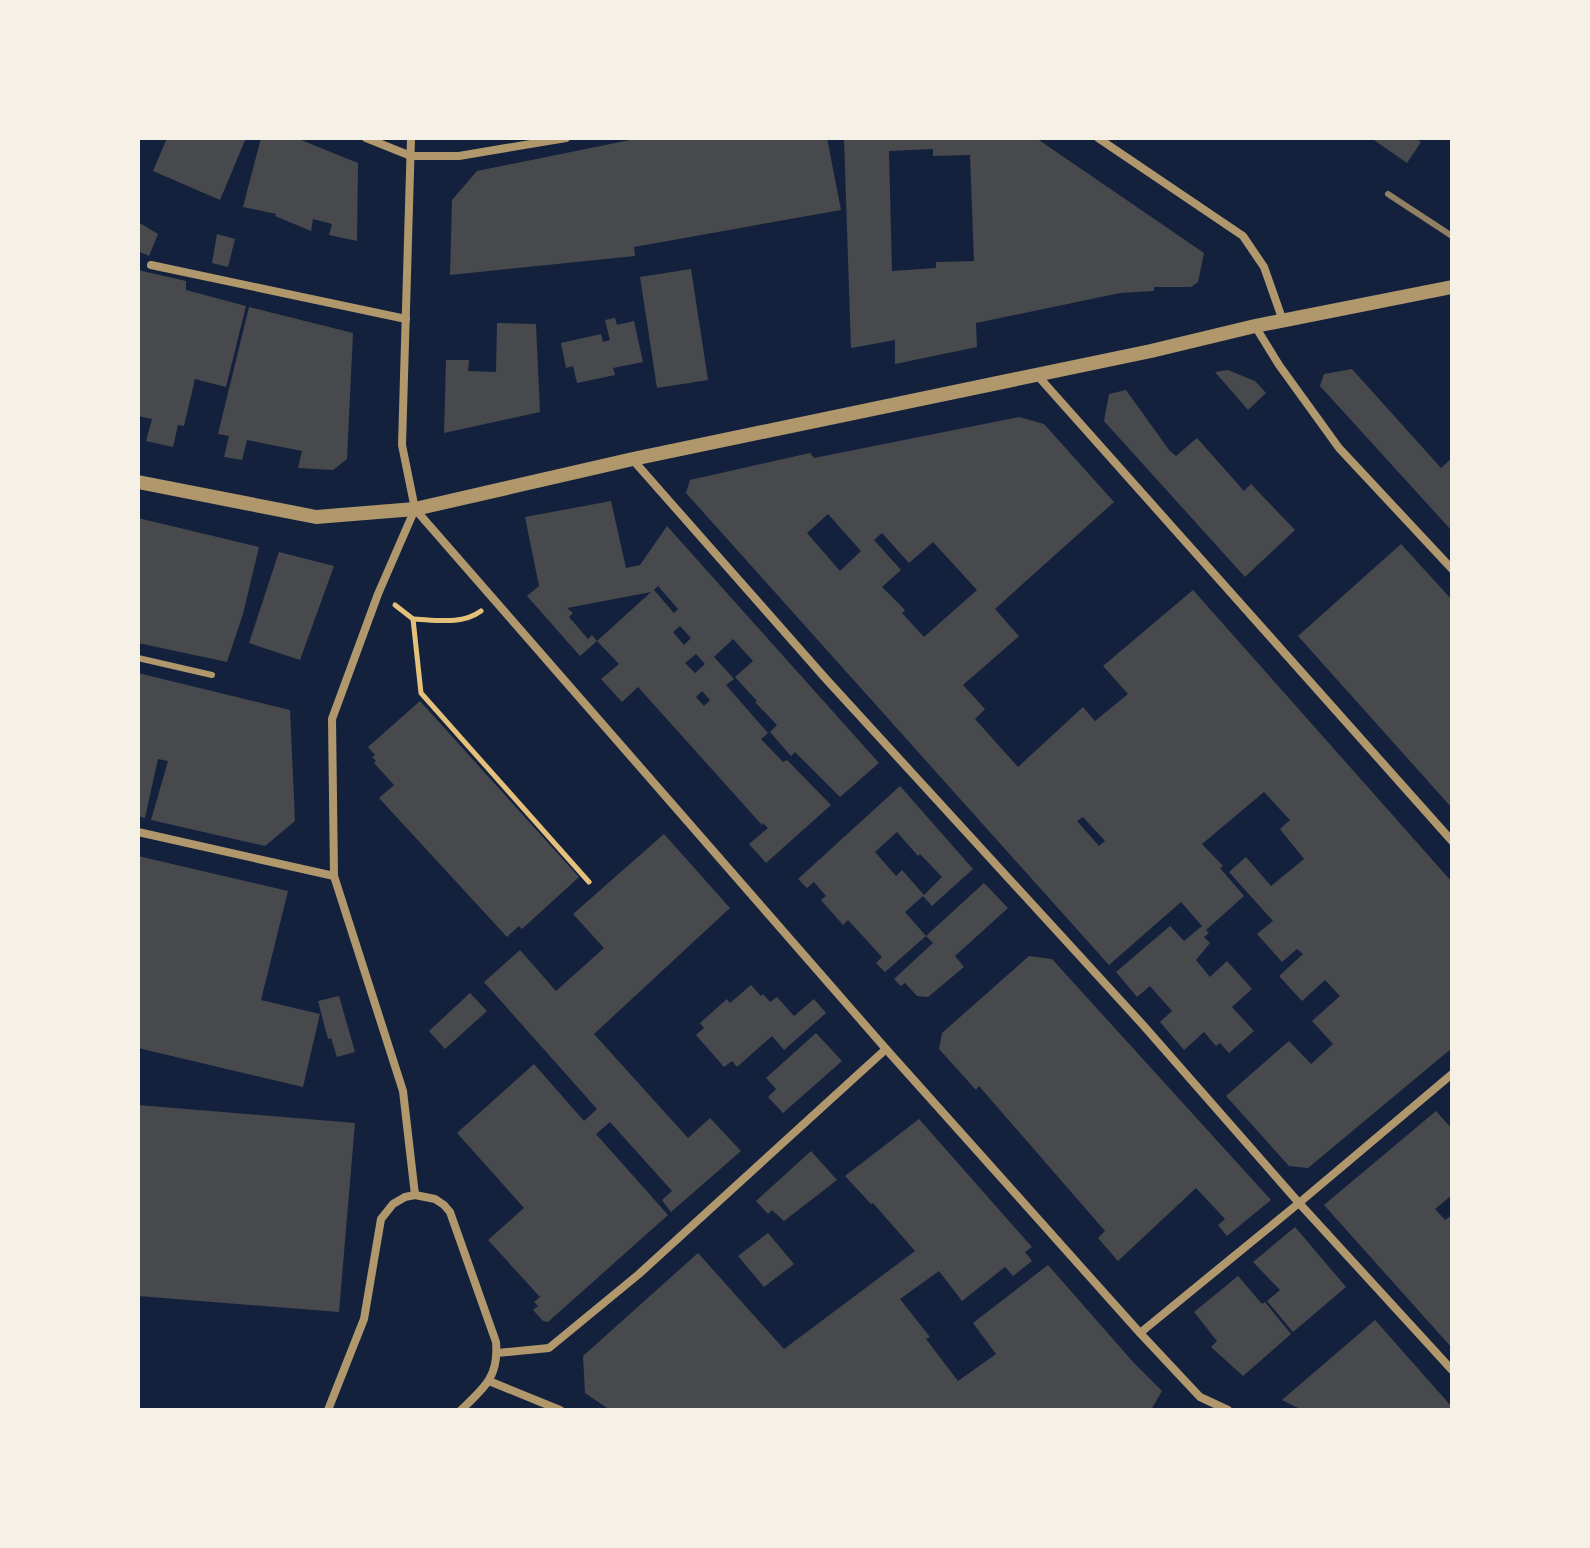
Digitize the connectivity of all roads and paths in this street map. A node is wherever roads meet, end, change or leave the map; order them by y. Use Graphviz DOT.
graph roads {
  1 [pos="366,138"];
  2 [pos="411,138"];
  3 [pos="566,138"];
  4 [pos="1098,138"];
  5 [pos="411,156"];
  6 [pos="151,265"];
  7 [pos="1452,287"];
  8 [pos="406,319"];
  9 [pos="1283,321"];
  10 [pos="1255,326"];
  11 [pos="1037,375"];
  12 [pos="633,459"];
  13 [pos="138,482"];
  14 [pos="415,509"];
  15 [pos="1452,569"];
  16 [pos="495,601"];
  17 [pos="138,658"];
  18 [pos="212,675"];
  19 [pos="138,832"];
  20 [pos="1452,841"];
  21 [pos="334,876"];
  22 [pos="589,882"];
  23 [pos="886,1049"];
  24 [pos="1452,1074"];
  25 [pos="415,1195"];
  26 [pos="1299,1203"];
  27 [pos="1140,1333"];
  28 [pos="497,1353"];
  29 [pos="1452,1370"];
  30 [pos="489,1381"];
  31 [pos="328,1410"];
  32 [pos="461,1410"];
  33 [pos="560,1410"];
  34 [pos="1228,1410"];
  1 -- 5 [label="street"];
  2 -- 5 [label="street"];
  3 -- 5 [label="street"];
  4 -- 9 [label="street"];
  5 -- 8 [label="street"];
  6 -- 8 [label="street"];
  7 -- 9 [label="street"];
  8 -- 14 [label="street"];
  9 -- 10 [label="street"];
  10 -- 11 [label="street"];
  10 -- 15 [label="street"];
  11 -- 12 [label="street"];
  11 -- 20 [label="street"];
  12 -- 14 [label="street"];
  12 -- 26 [label="street"];
  13 -- 14 [label="street"];
  14 -- 16 [label="street"];
  14 -- 21 [label="street"];
  16 -- 22 [label="path"];
  16 -- 23 [label="street"];
  17 -- 18 [label="lane"];
  19 -- 21 [label="street"];
  21 -- 25 [label="street"];
  23 -- 27 [label="street"];
  23 -- 28 [label="street"];
  24 -- 26 [label="street"];
  25 -- 28 [label="street"];
  25 -- 31 [label="street"];
  26 -- 27 [label="street"];
  26 -- 29 [label="street"];
  27 -- 34 [label="street"];
  28 -- 30 [label="street"];
  30 -- 32 [label="street"];
  30 -- 33 [label="street"];
}
